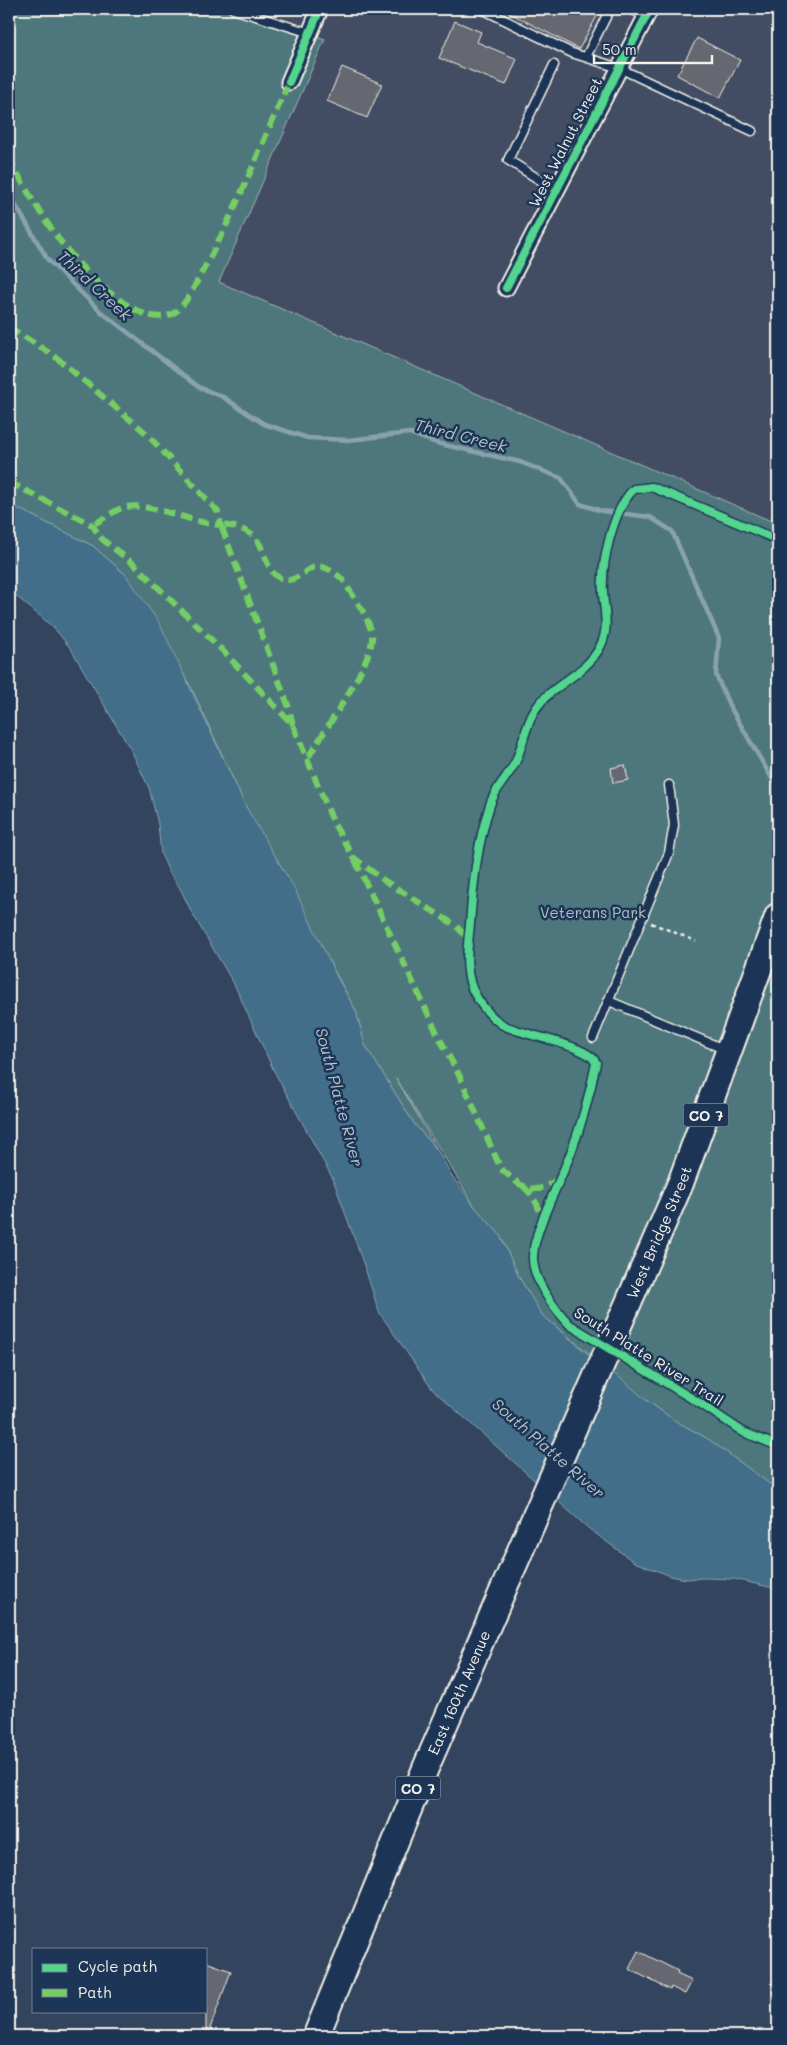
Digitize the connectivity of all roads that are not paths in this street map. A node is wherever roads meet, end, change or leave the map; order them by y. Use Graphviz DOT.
graph roads {
  1 [pos="233,9"];
  2 [pos="320,9"];
  3 [pos="482,9"];
  4 [pos="610,9"];
  5 [pos="630,9"];
  6 [pos="648,12"];
  7 [pos="310,33"];
  8 [pos="586,57"];
  9 [pos="554,65"];
  10 [pos="619,68"];
  11 [pos="289,82"];
  12 [pos="752,131"];
  13 [pos="556,190"];
  14 [pos="506,288"];
  15 [pos="669,785"];
  16 [pos="778,916"];
  17 [pos="609,1001"];
  18 [pos="594,1038"];
  19 [pos="730,1052"];
  20 [pos="524,1542"];
  21 [pos="316,2036"];
  1 -- 7 [label="lane"];
  2 -- 7 [label="street"];
  3 -- 8 [label="lane"];
  4 -- 8 [label="lane"];
  5 -- 6 [label="lane"];
  6 -- 10 [label="street, West Walnut Street"];
  7 -- 11 [label="street"];
  8 -- 10 [label="lane"];
  9 -- 13 [label="lane"];
  10 -- 12 [label="lane"];
  10 -- 13 [label="street, West Walnut Street"];
  13 -- 14 [label="street, West Walnut Street"];
  15 -- 17 [label="lane"];
  16 -- 19 [label="main road, West Bridge Street / CO 7"];
  17 -- 18 [label="lane"];
  17 -- 19 [label="lane"];
  19 -- 20 [label="main road, West Bridge Street / CO 7"];
  20 -- 21 [label="main road, East 160th Avenue / CO 7"];
}
